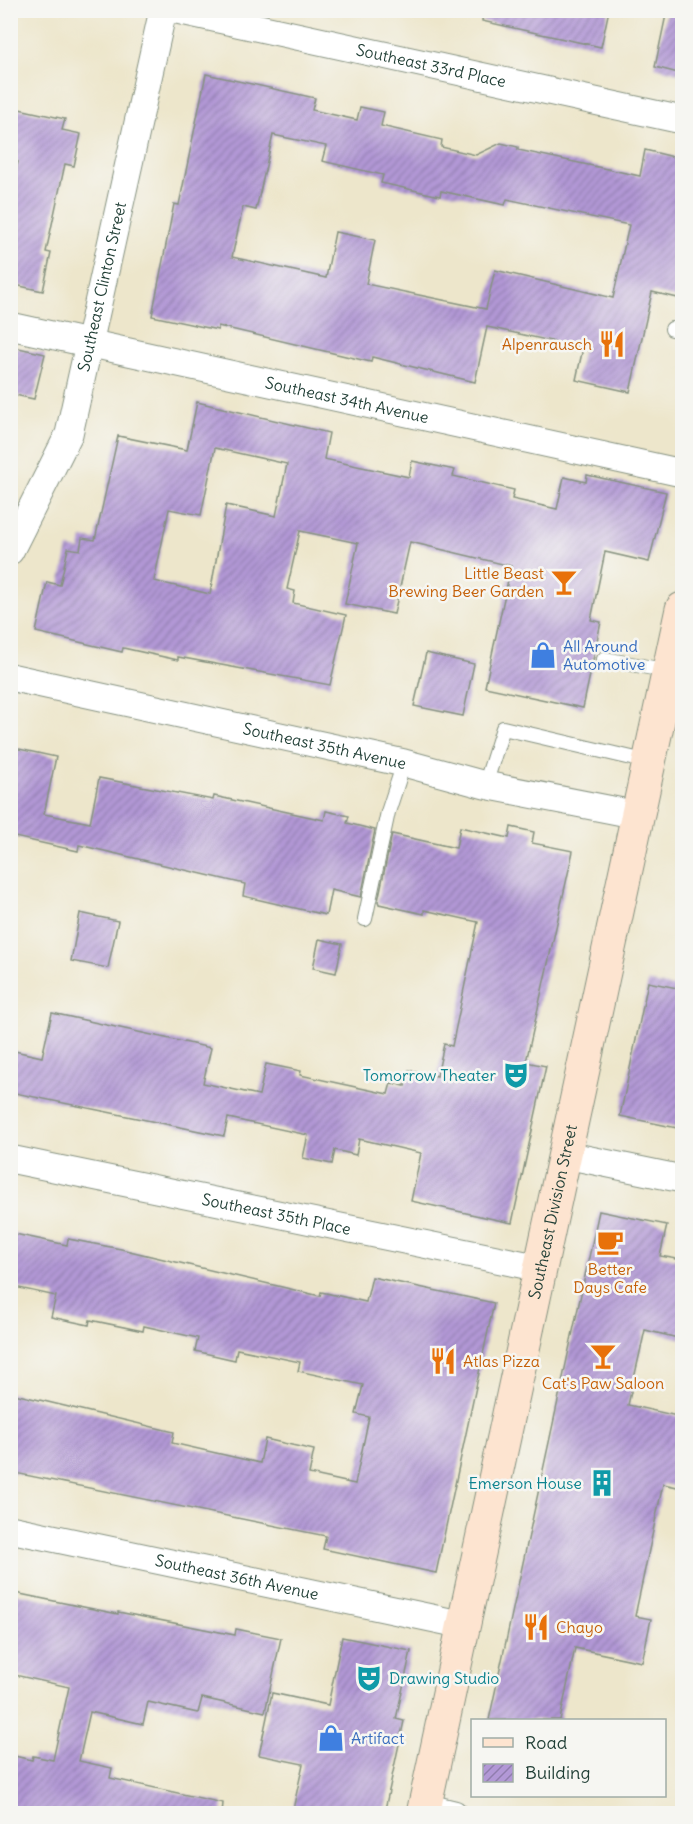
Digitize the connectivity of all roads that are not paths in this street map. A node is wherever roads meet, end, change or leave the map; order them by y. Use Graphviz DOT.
graph roads {
  1 [pos="162,10"];
  2 [pos="177,10"];
  3 [pos="682,120"];
  4 [pos="10,326"];
  5 [pos="91,344"];
  6 [pos="682,473"];
  7 [pos="10,550"];
  8 [pos="682,609"];
  9 [pos="604,659"];
  10 [pos="669,671"];
  11 [pos="10,677"];
  12 [pos="649,762"];
  13 [pos="404,763"];
  14 [pos="484,785"];
  15 [pos="638,815"];
  16 [pos="364,919"];
  17 [pos="566,1155"];
  18 [pos="10,1159"];
  19 [pos="682,1179"];
  20 [pos="540,1268"];
  21 [pos="10,1528"];
  22 [pos="464,1625"];
  23 [pos="434,1811"];
  1 -- 5 [label="street, Southeast Clinton Street"];
  2 -- 3 [label="street, Southeast 33rd Place"];
  4 -- 5 [label="street, Southeast 34th Avenue"];
  5 -- 6 [label="street, Southeast 34th Avenue"];
  5 -- 7 [label="street, Southeast Clinton Street"];
  8 -- 10 [label="main road, Southeast Division Street"];
  9 -- 10 [label="lane"];
  10 -- 12 [label="main road, Southeast Division Street"];
  11 -- 13 [label="street, Southeast 35th Avenue"];
  12 -- 14 [label="lane"];
  12 -- 15 [label="main road, Southeast Division Street"];
  13 -- 14 [label="street, Southeast 35th Avenue"];
  13 -- 16 [label="lane"];
  14 -- 15 [label="street, Southeast 35th Avenue"];
  15 -- 17 [label="main road, Southeast Division Street"];
  17 -- 19 [label="street"];
  17 -- 20 [label="main road, Southeast Division Street"];
  18 -- 20 [label="street, Southeast 35th Place"];
  20 -- 22 [label="main road, Southeast Division Street"];
  21 -- 22 [label="street, Southeast 36th Avenue"];
  22 -- 23 [label="main road, Southeast Division Street"];
}
